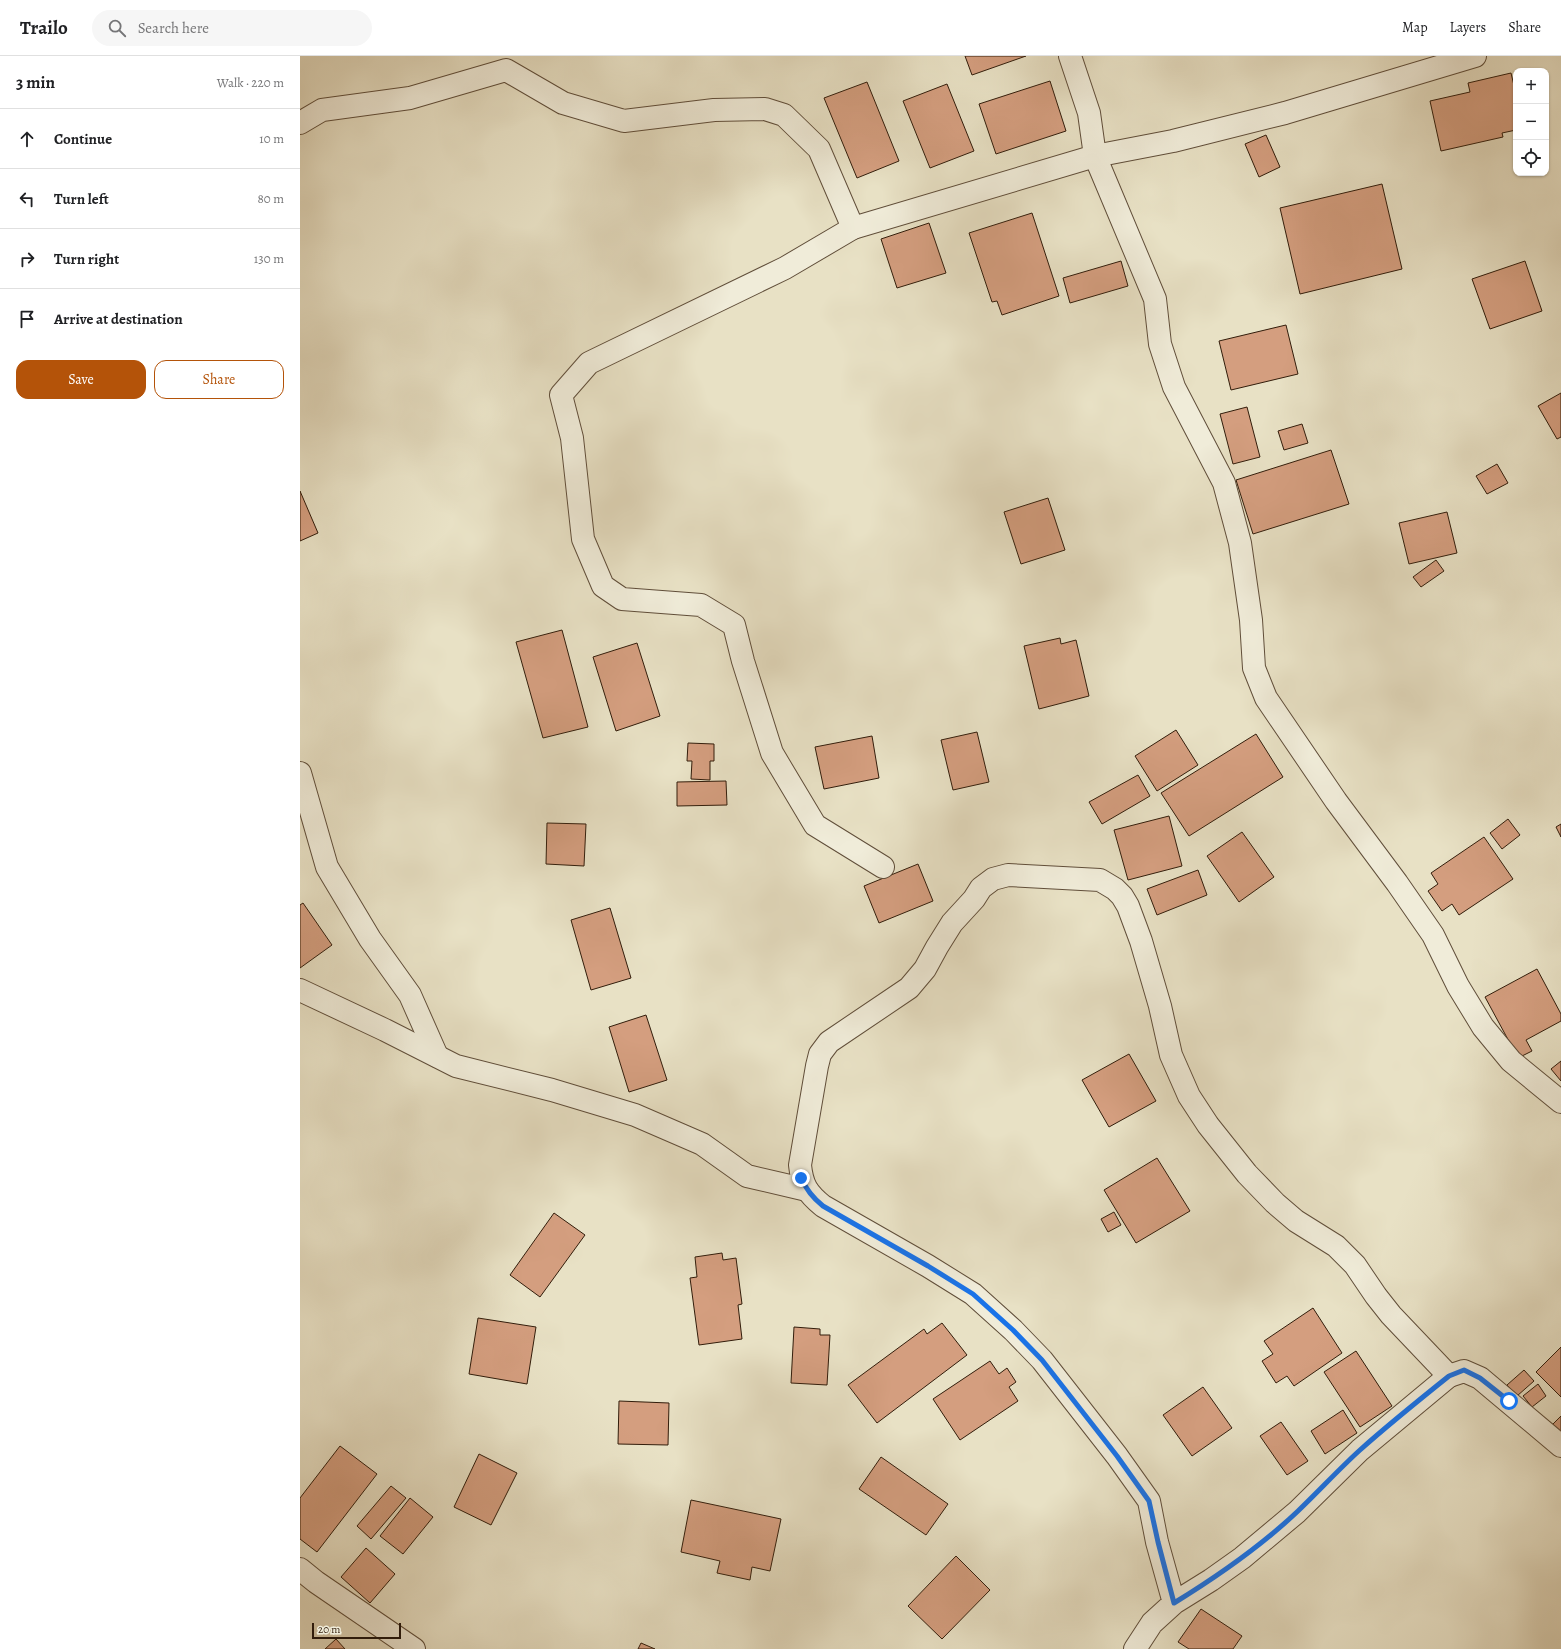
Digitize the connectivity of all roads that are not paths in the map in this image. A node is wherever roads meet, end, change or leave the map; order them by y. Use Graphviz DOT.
graph roads {
  1 [pos="1070,56"];
  2 [pos="1475,56"];
  3 [pos="300,122"];
  4 [pos="1095,156"];
  5 [pos="853,228"];
  6 [pos="300,773"];
  7 [pos="883,866"];
  8 [pos="300,990"];
  9 [pos="437,1056"];
  10 [pos="1561,1102"];
  11 [pos="807,1190"];
  12 [pos="1449,1376"];
  13 [pos="1561,1446"];
  14 [pos="300,1568"];
  15 [pos="1174,1603"];
  16 [pos="414,1649"];
  17 [pos="1135,1649"];
  1 -- 4 [label="street"];
  2 -- 4 [label="street"];
  3 -- 5 [label="street"];
  4 -- 5 [label="street"];
  4 -- 10 [label="street"];
  5 -- 7 [label="street"];
  6 -- 9 [label="street"];
  8 -- 9 [label="street"];
  9 -- 11 [label="street"];
  11 -- 12 [label="street"];
  11 -- 15 [label="street"];
  12 -- 13 [label="street"];
  12 -- 15 [label="street"];
  14 -- 16 [label="street"];
  15 -- 17 [label="street"];
}
